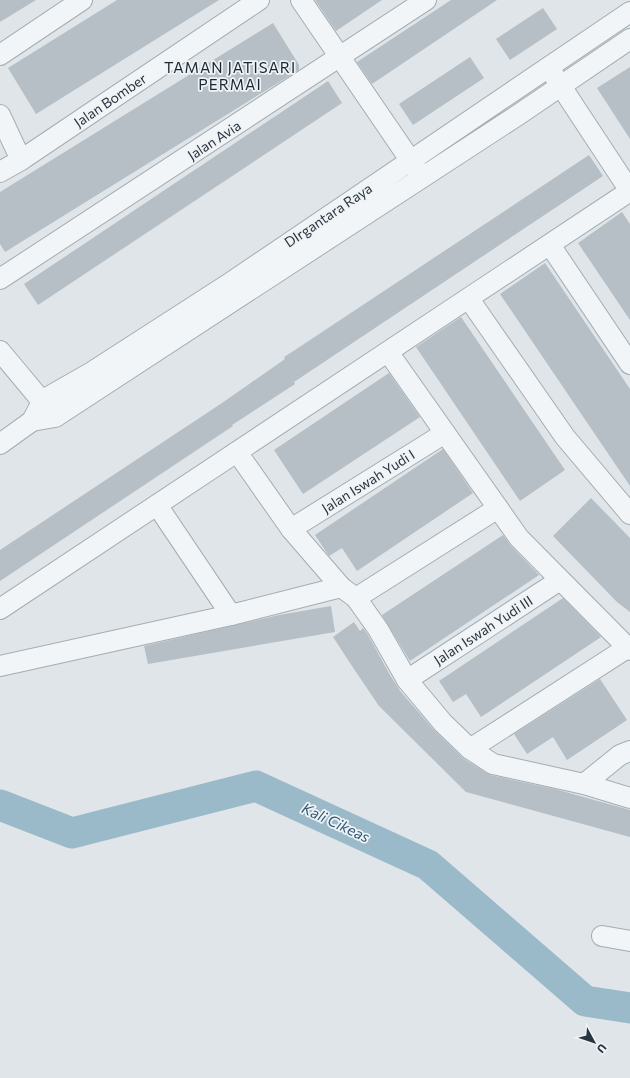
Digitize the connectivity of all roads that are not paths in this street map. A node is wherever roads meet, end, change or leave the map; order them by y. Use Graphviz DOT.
graph roads {
  1 [pos="82,0"];
  2 [pos="259,0"];
  3 [pos="300,0"];
  4 [pos="426,0"];
  5 [pos="630,12"];
  6 [pos="630,39"];
  7 [pos="0,55"];
  8 [pos="339,58"];
  9 [pos="548,67"];
  10 [pos="560,86"];
  11 [pos="0,115"];
  12 [pos="409,159"];
  13 [pos="21,160"];
  14 [pos="0,172"];
  15 [pos="422,176"];
  16 [pos="630,191"];
  17 [pos="550,245"];
  18 [pos="0,279"];
  19 [pos="231,291"];
  20 [pos="469,299"];
  21 [pos="0,351"];
  22 [pos="388,352"];
  23 [pos="630,364"];
  24 [pos="43,400"];
  25 [pos="55,417"];
  26 [pos="32,421"];
  27 [pos="445,433"];
  28 [pos="0,444"];
  29 [pos="237,452"];
  30 [pos="157,505"];
  31 [pos="498,508"];
  32 [pos="630,514"];
  33 [pos="291,529"];
  34 [pos="560,580"];
  35 [pos="348,592"];
  36 [pos="0,609"];
  37 [pos="230,615"];
  38 [pos="629,649"];
  39 [pos="0,666"];
  40 [pos="407,680"];
  41 [pos="470,749"];
  42 [pos="630,751"];
  43 [pos="584,784"];
  44 [pos="630,798"];
  45 [pos="602,936"];
  46 [pos="630,942"];
  1 -- 7 [label="street"];
  2 -- 13 [label="street, Jalan Bomber"];
  3 -- 8 [label="street"];
  4 -- 8 [label="street, Jalan Avia"];
  5 -- 9 [label="street, DIrgantara Raya"];
  6 -- 10 [label="street, DIrgantara Raya"];
  8 -- 12 [label="street"];
  8 -- 18 [label="street, Jalan Avia"];
  9 -- 10 [label="street"];
  9 -- 12 [label="street, DIrgantara Raya"];
  10 -- 15 [label="street, DIrgantara Raya"];
  10 -- 16 [label="street"];
  11 -- 13 [label="street"];
  12 -- 15 [label="street"];
  12 -- 19 [label="street, DIrgantara Raya"];
  13 -- 14 [label="street, Jalan Bomber"];
  15 -- 19 [label="street, DIrgantara Raya"];
  16 -- 17 [label="street"];
  17 -- 20 [label="street"];
  17 -- 23 [label="street"];
  19 -- 24 [label="street, DIrgantara Raya"];
  19 -- 25 [label="street, DIrgantara Raya"];
  20 -- 22 [label="street"];
  20 -- 32 [label="street"];
  21 -- 24 [label="street"];
  22 -- 27 [label="street"];
  22 -- 29 [label="street"];
  24 -- 25 [label="street"];
  24 -- 26 [label="street, DIrgantara Raya"];
  25 -- 26 [label="street, DIrgantara Raya"];
  26 -- 28 [label="street, DIrgantara Raya"];
  27 -- 31 [label="street"];
  27 -- 33 [label="street, Jalan Iswah Yudi I"];
  29 -- 30 [label="street"];
  29 -- 33 [label="street"];
  30 -- 36 [label="street"];
  30 -- 37 [label="street"];
  31 -- 34 [label="street"];
  31 -- 35 [label="street"];
  33 -- 35 [label="street"];
  34 -- 38 [label="street"];
  34 -- 40 [label="street, Jalan Iswah Yudi III"];
  35 -- 37 [label="street"];
  35 -- 40 [label="street"];
  37 -- 39 [label="street"];
  38 -- 41 [label="street"];
  40 -- 41 [label="street"];
  41 -- 43 [label="street"];
  42 -- 43 [label="street"];
  43 -- 44 [label="street"];
  45 -- 46 [label="street"];
}
